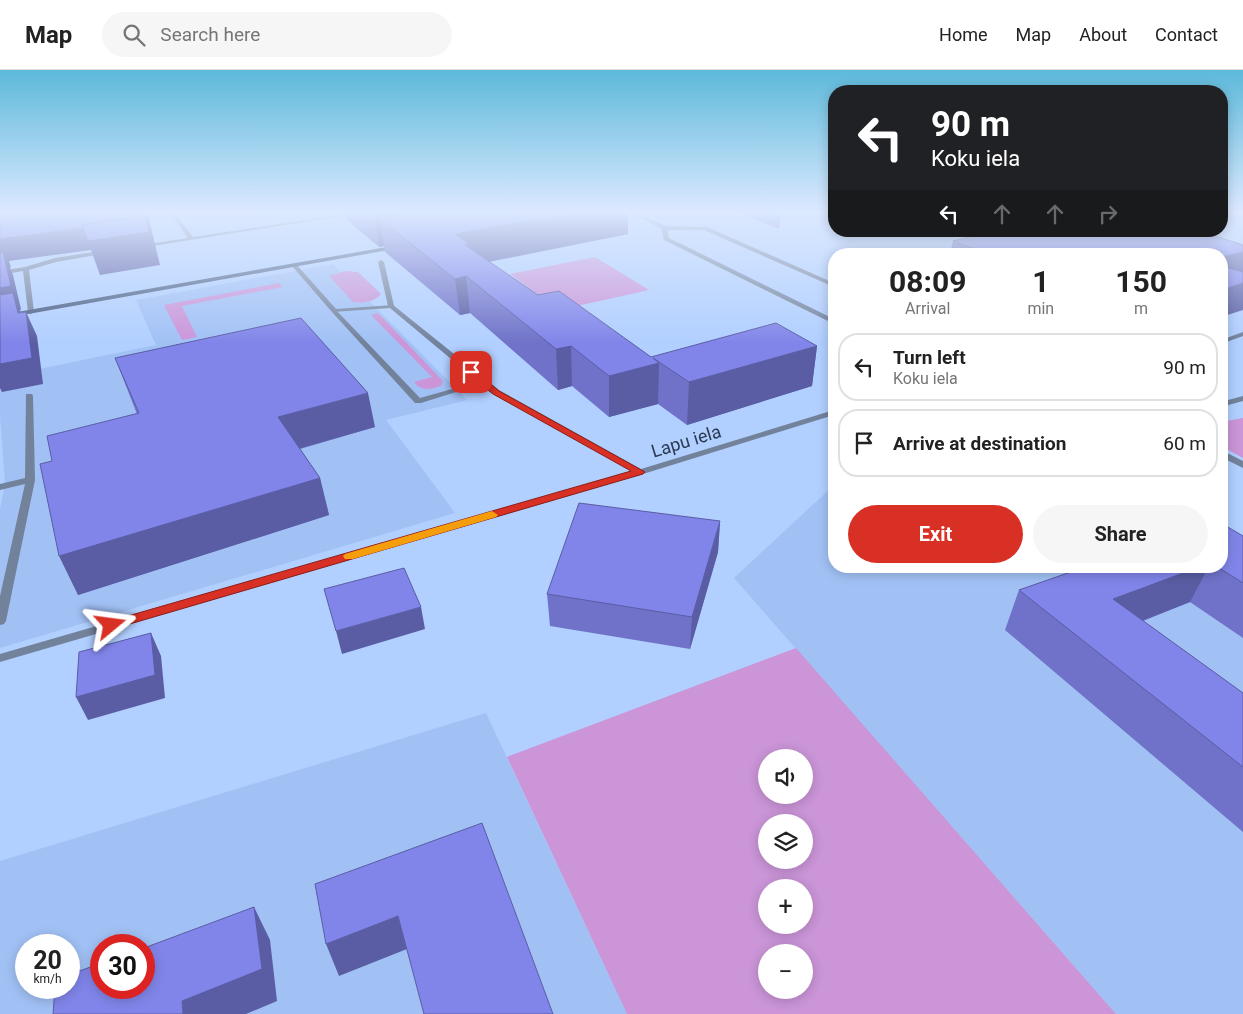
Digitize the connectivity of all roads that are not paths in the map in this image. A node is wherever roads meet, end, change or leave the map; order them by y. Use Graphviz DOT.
graph roads {
  1 [pos="89,255"];
  2 [pos="353,255"];
  3 [pos="698,255"];
  4 [pos="766,255"];
  5 [pos="381,262"];
  6 [pos="294,266"];
  7 [pos="26,269"];
  8 [pos="0,273"];
  9 [pos="828,282"];
  10 [pos="391,306"];
  11 [pos="334,311"];
  12 [pos="31,312"];
  13 [pos="0,317"];
  14 [pos="828,319"];
  15 [pos="1243,334"];
  16 [pos="1228,339"];
  17 [pos="484,382"];
  18 [pos="29,396"];
  19 [pos="1243,398"];
  20 [pos="1228,402"];
  21 [pos="828,414"];
  22 [pos="1228,457"];
  23 [pos="1243,465"];
  24 [pos="640,472"];
  25 [pos="30,480"];
  26 [pos="0,487"];
  27 [pos="0,621"];
  28 [pos="0,658"];
  1 -- 7 [label="street"];
  2 -- 6 [label="main road"];
  3 -- 14 [label="street"];
  4 -- 9 [label="street"];
  5 -- 10 [label="street"];
  6 -- 11 [label="street"];
  6 -- 12 [label="main road"];
  7 -- 8 [label="street"];
  7 -- 12 [label="street"];
  10 -- 11 [label="street"];
  10 -- 17 [label="street"];
  11 -- 17 [label="street"];
  12 -- 13 [label="main road"];
  15 -- 16 [label="street"];
  17 -- 24 [label="street"];
  18 -- 25 [label="street"];
  19 -- 20 [label="street"];
  21 -- 24 [label="street, Lapu iela"];
  22 -- 23 [label="street"];
  24 -- 28 [label="street, Lapu iela"];
  25 -- 26 [label="street"];
  25 -- 27 [label="street"];
}
